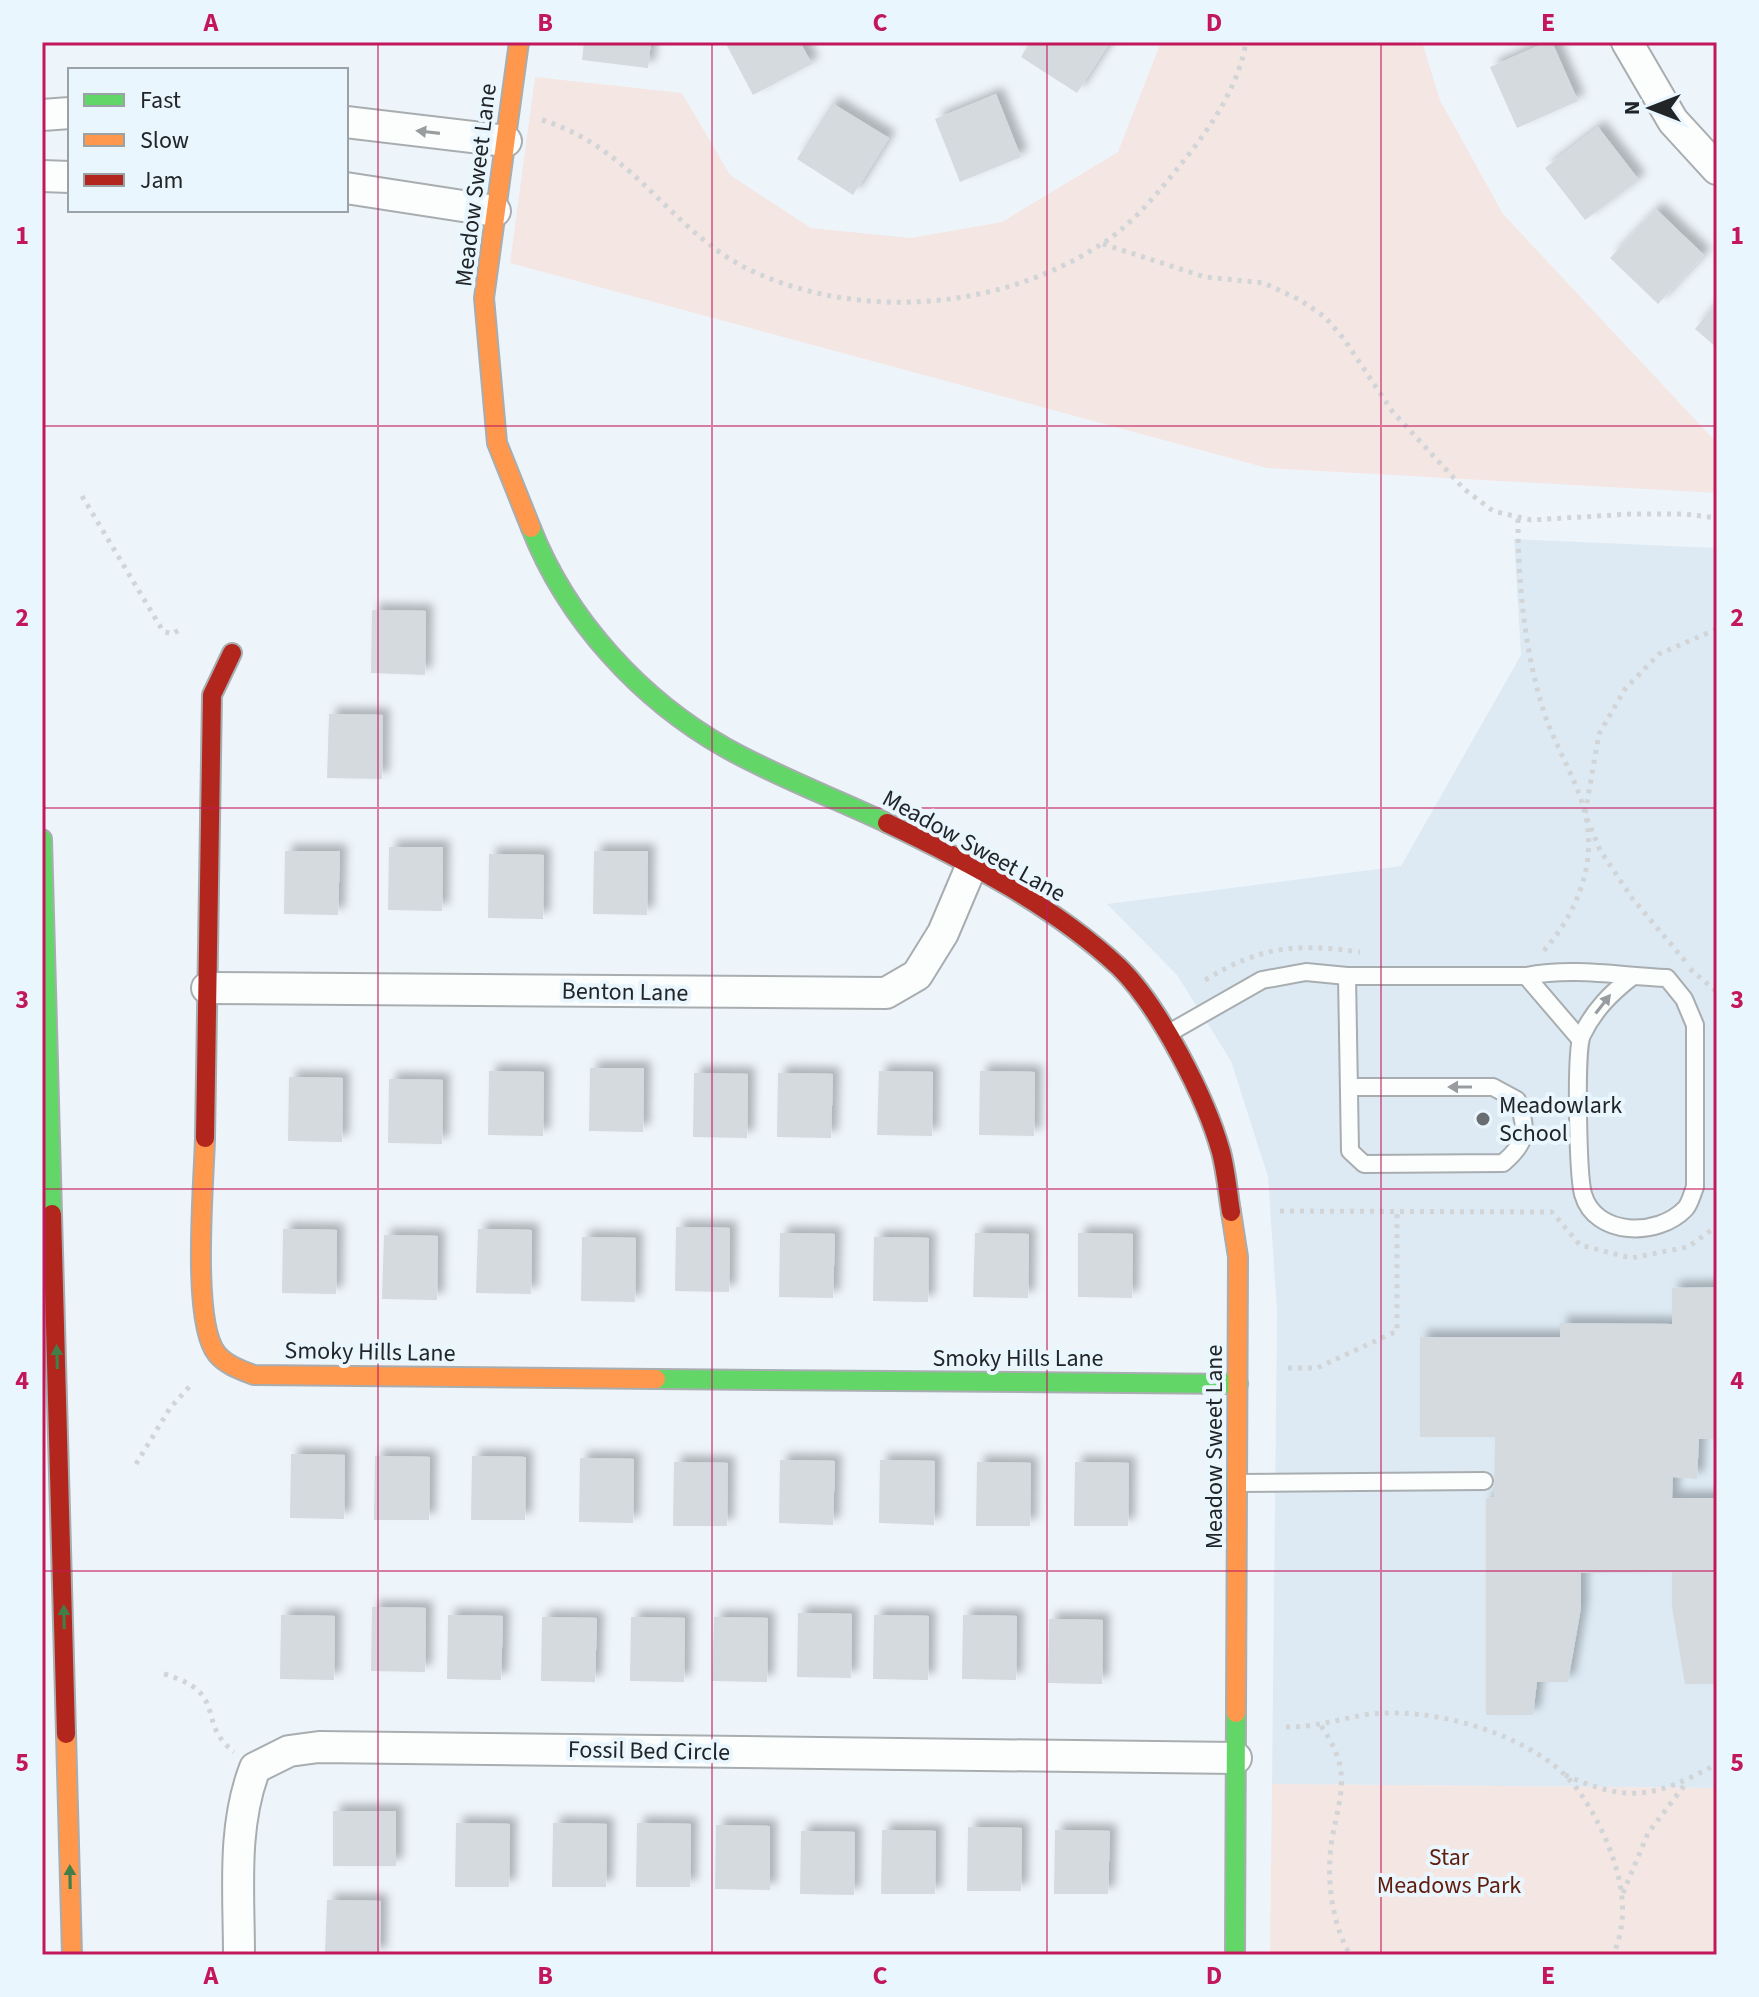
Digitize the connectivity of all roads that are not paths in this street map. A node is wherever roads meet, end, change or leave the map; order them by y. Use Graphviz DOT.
graph roads {
  1 [pos="519,42"];
  2 [pos="1627,42"];
  3 [pos="68,113"];
  4 [pos="42,115"];
  5 [pos="348,122"];
  6 [pos="506,141"];
  7 [pos="1717,169"];
  8 [pos="42,176"];
  9 [pos="68,177"];
  10 [pos="348,188"];
  11 [pos="495,211"];
  12 [pos="232,653"];
  13 [pos="42,839"];
  14 [pos="971,867"];
  15 [pos="1347,976"];
  16 [pos="1526,976"];
  17 [pos="1633,976"];
  18 [pos="207,988"];
  19 [pos="1167,1033"];
  20 [pos="1580,1039"];
  21 [pos="1349,1087"];
  22 [pos="1238,1384"];
  23 [pos="1484,1481"];
  24 [pos="1238,1483"];
  25 [pos="1236,1758"];
  26 [pos="72,1955"];
  27 [pos="239,1955"];
  28 [pos="1235,1955"];
  1 -- 6 [label="street, Meadow Sweet Lane"];
  2 -- 7 [label="street"];
  3 -- 4 [label="street"];
  6 -- 5 [label="street, one-way"];
  6 -- 11 [label="street, Meadow Sweet Lane"];
  8 -- 9 [label="street"];
  10 -- 11 [label="street"];
  11 -- 14 [label="street, Meadow Sweet Lane"];
  12 -- 18 [label="street, Smoky Hills Lane"];
  26 -- 13 [label="street, one-way"];
  14 -- 18 [label="street, Benton Lane"];
  14 -- 19 [label="street, Meadow Sweet Lane"];
  15 -- 16 [label="lane"];
  15 -- 19 [label="lane"];
  15 -- 21 [label="lane"];
  16 -- 17 [label="lane"];
  16 -- 20 [label="lane"];
  20 -- 17 [label="lane, one-way"];
  17 -- 20 [label="lane"];
  18 -- 22 [label="street, Smoky Hills Lane"];
  19 -- 22 [label="street, Meadow Sweet Lane"];
  21 -- 21 [label="lane, one-way"];
  22 -- 24 [label="street, Meadow Sweet Lane"];
  23 -- 24 [label="lane"];
  24 -- 25 [label="street, Meadow Sweet Lane"];
  25 -- 27 [label="street, Fossil Bed Circle"];
  25 -- 28 [label="street, Meadow Sweet Lane"];
}
